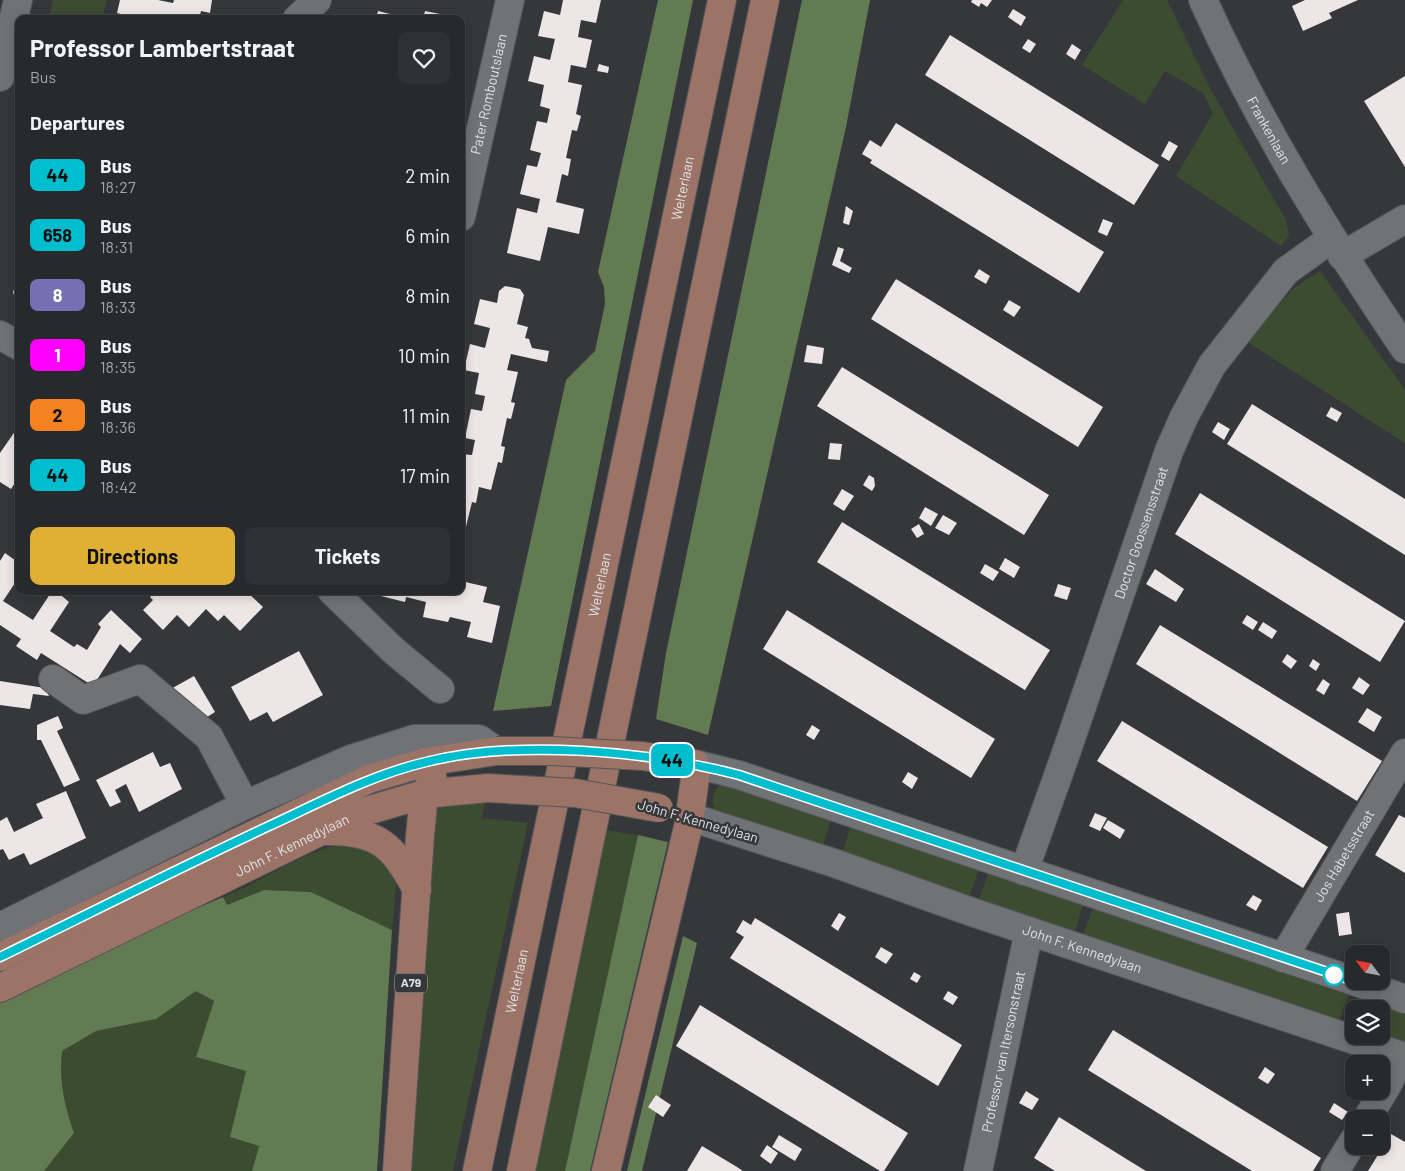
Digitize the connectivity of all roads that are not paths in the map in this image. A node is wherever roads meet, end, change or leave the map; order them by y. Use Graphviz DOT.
graph roads {
  1 [pos="18,0"];
  2 [pos="317,0"];
  3 [pos="510,0"];
  4 [pos="722,0"];
  5 [pos="765,0"];
  6 [pos="1203,0"];
  7 [pos="301,15"];
  8 [pos="0,76"];
  9 [pos="465,199"];
  10 [pos="1405,219"];
  11 [pos="1336,248"];
  12 [pos="0,335"];
  13 [pos="15,344"];
  14 [pos="1405,350"];
  15 [pos="336,595"];
  16 [pos="53,679"];
  17 [pos="440,689"];
  18 [pos="496,751"];
  19 [pos="1405,753"];
  20 [pos="446,757"];
  21 [pos="682,761"];
  22 [pos="424,794"];
  23 [pos="245,805"];
  24 [pos="690,817"];
  25 [pos="318,831"];
  26 [pos="1024,871"];
  27 [pos="417,890"];
  28 [pos="0,928"];
  29 [pos="1029,931"];
  30 [pos="0,957"];
  31 [pos="1284,958"];
  32 [pos="1345,978"];
  33 [pos="0,988"];
  34 [pos="1380,990"];
  35 [pos="1405,999"];
  36 [pos="1402,1056"];
  37 [pos="1372,1110"];
  38 [pos="1345,1155"];
  39 [pos="397,1171"];
  40 [pos="477,1171"];
  41 [pos="521,1171"];
  42 [pos="606,1171"];
  43 [pos="978,1171"];
  44 [pos="1335,1171"];
  1 -- 8 [label="street"];
  2 -- 7 [label="street"];
  3 -- 9 [label="street, Pater Romboutslaan"];
  4 -- 40 [label="main road, Welterlaan"];
  5 -- 41 [label="main road"];
  6 -- 11 [label="street, Frankenlaan"];
  10 -- 11 [label="street"];
  11 -- 14 [label="street, Frankenlaan"];
  11 -- 26 [label="street, Doctor Goossensstraat"];
  12 -- 13 [label="street"];
  15 -- 17 [label="street"];
  16 -- 23 [label="street"];
  18 -- 20 [label="main road, John F. Kennedylaan"];
  18 -- 21 [label="main road, John F. Kennedylaan, bridge"];
  18 -- 23 [label="street, John F. Kennedylaan"];
  19 -- 31 [label="street, Jos Habetsstraat"];
  20 -- 22 [label="main road, A79"];
  20 -- 30 [label="main road, John F. Kennedylaan"];
  21 -- 24 [label="main road"];
  21 -- 26 [label="street, John F. Kennedylaan"];
  22 -- 24 [label="main road, John F. Kennedylaan, bridge"];
  22 -- 25 [label="main road, John F. Kennedylaan"];
  22 -- 27 [label="main road, A79"];
  23 -- 28 [label="street, John F. Kennedylaan"];
  24 -- 29 [label="street, John F. Kennedylaan"];
  24 -- 42 [label="main road"];
  25 -- 27 [label="main road"];
  25 -- 33 [label="main road, John F. Kennedylaan"];
  26 -- 31 [label="street, John F. Kennedylaan"];
  27 -- 39 [label="main road, A79"];
  29 -- 36 [label="street, John F. Kennedylaan"];
  29 -- 43 [label="street, Professor van Itersonstraat"];
  31 -- 32 [label="street, John F. Kennedylaan"];
  34 -- 35 [label="street, John F. Kennedylaan"];
  36 -- 37 [label="street"];
  38 -- 44 [label="street"];
}
